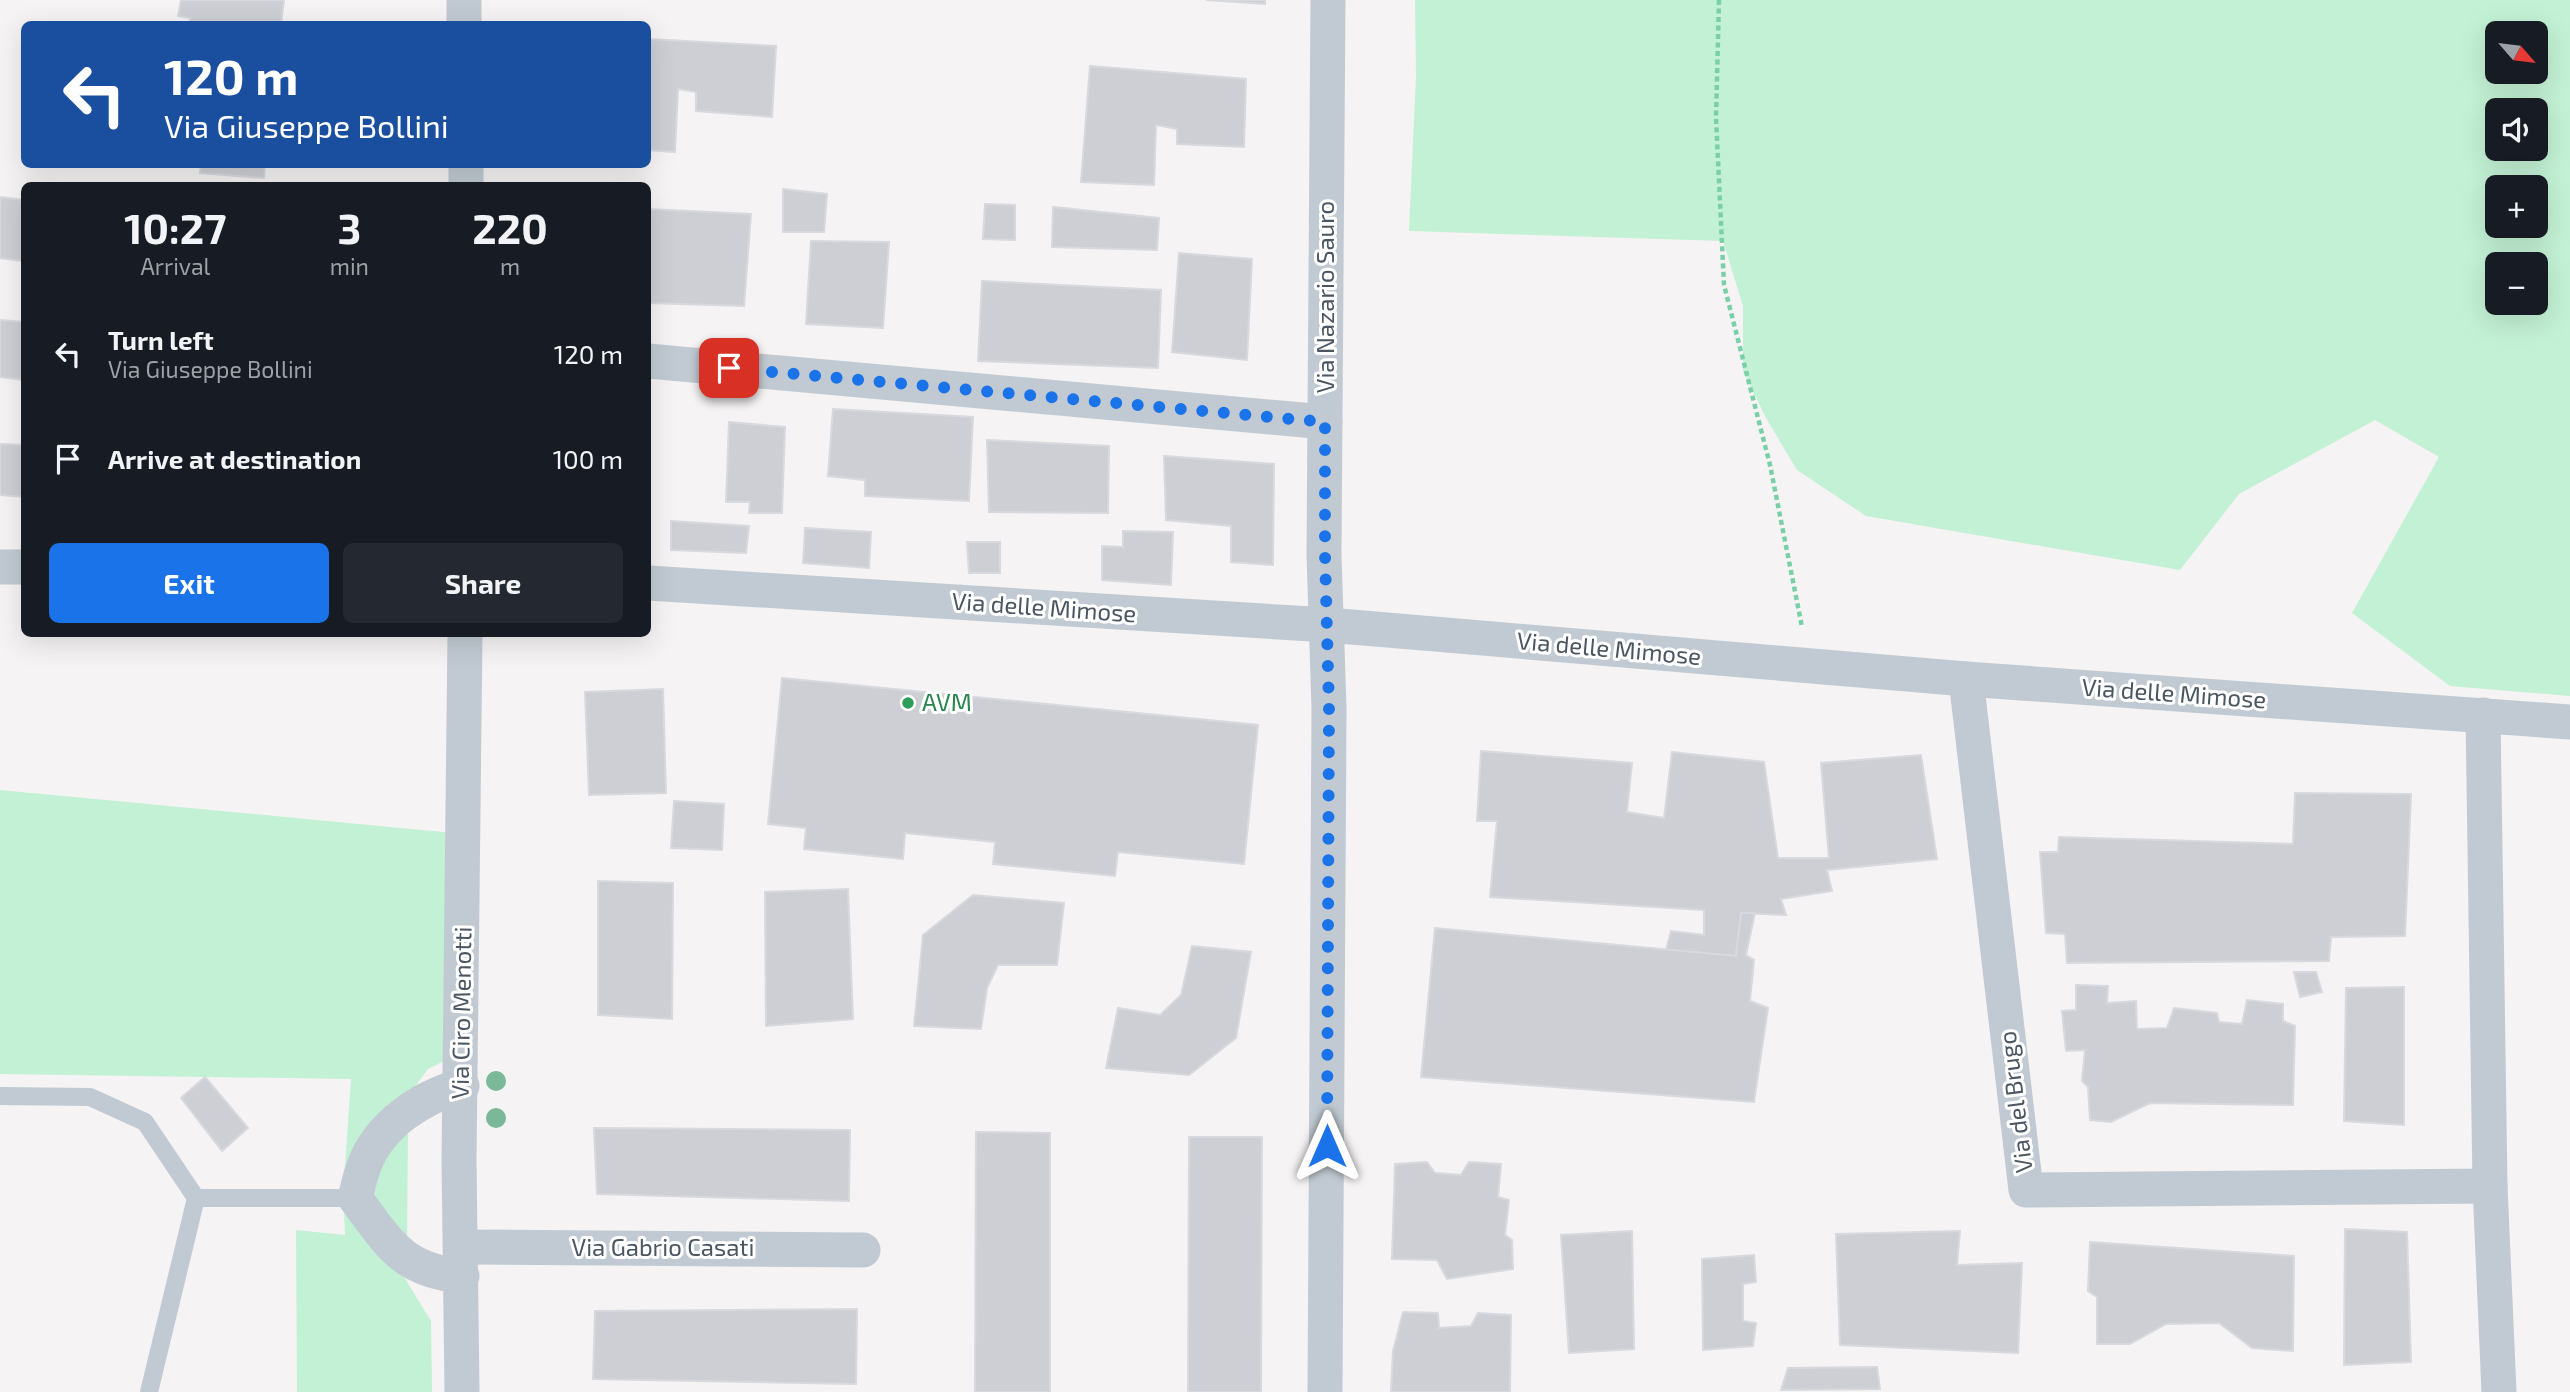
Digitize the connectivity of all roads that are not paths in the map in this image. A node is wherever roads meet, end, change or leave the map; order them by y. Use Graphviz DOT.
graph roads {
  1 [pos="464,0"];
  2 [pos="1328,0"];
  3 [pos="464,21"];
  4 [pos="651,361"];
  5 [pos="1325,422"];
  6 [pos="0,566"];
  7 [pos="21,567"];
  8 [pos="651,583"];
  9 [pos="1328,625"];
  10 [pos="465,637"];
  11 [pos="1966,679"];
  12 [pos="2483,715"];
  13 [pos="2570,722"];
  14 [pos="461,1086"];
  15 [pos="0,1096"];
  16 [pos="2490,1186"];
  17 [pos="355,1198"];
  18 [pos="196,1199"];
  19 [pos="863,1250"];
  20 [pos="462,1261"];
  21 [pos="149,1392"];
  22 [pos="462,1392"];
  23 [pos="1325,1392"];
  24 [pos="2499,1392"];
  1 -- 3 [label="street"];
  2 -- 5 [label="street, Via Nazario Sauro"];
  4 -- 5 [label="street"];
  5 -- 9 [label="street, Via Nazario Sauro"];
  6 -- 7 [label="street"];
  8 -- 9 [label="street, Via delle Mimose"];
  9 -- 11 [label="street, Via delle Mimose"];
  9 -- 23 [label="street, Via Nazario Sauro"];
  10 -- 14 [label="street, Via Ciro Menotti"];
  11 -- 12 [label="street, Via delle Mimose"];
  11 -- 16 [label="street, Via del Brugo"];
  12 -- 13 [label="street, Via delle Mimose"];
  12 -- 16 [label="street"];
  14 -- 17 [label="street"];
  14 -- 20 [label="street, Via Ciro Menotti"];
  15 -- 18 [label="lane"];
  16 -- 24 [label="street"];
  17 -- 18 [label="lane"];
  17 -- 20 [label="street, Via Gabrio Casati"];
  18 -- 21 [label="lane"];
  19 -- 20 [label="street, Via Gabrio Casati"];
  20 -- 22 [label="street, Via Ciro Menotti"];
}
